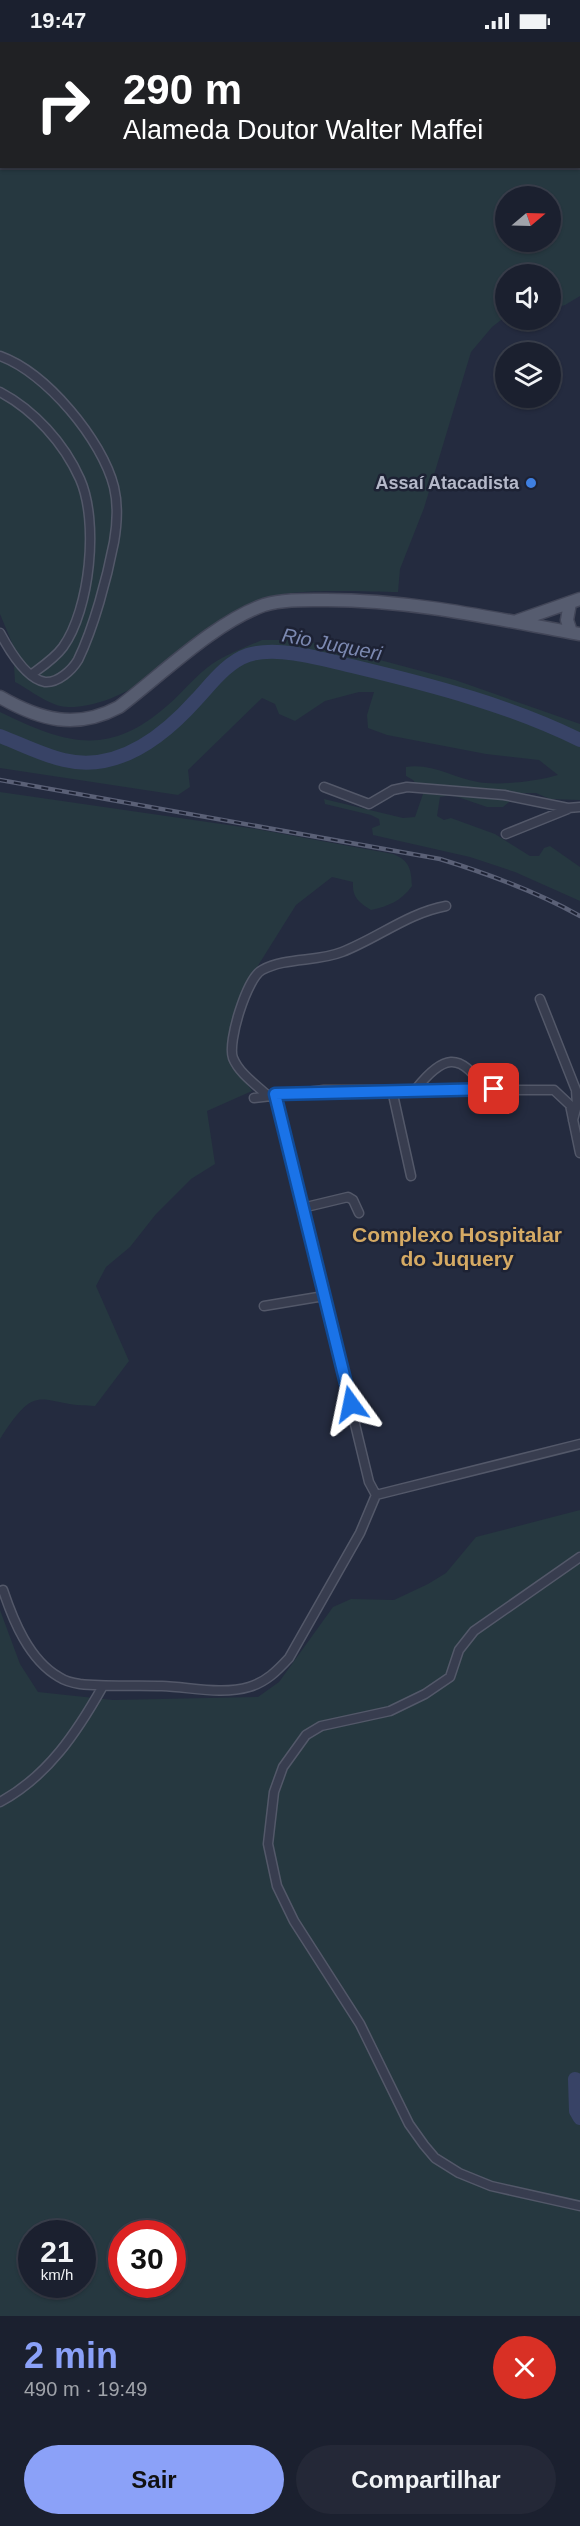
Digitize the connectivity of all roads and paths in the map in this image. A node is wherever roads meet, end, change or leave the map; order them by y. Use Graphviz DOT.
graph roads {
  1 [pos="0,356"];
  2 [pos="0,392"];
  3 [pos="575,601"];
  4 [pos="516,622"];
  5 [pos="0,633"];
  6 [pos="576,633"];
  7 [pos="32,674"];
  8 [pos="0,697"];
  9 [pos="324,787"];
  10 [pos="580,807"];
  11 [pos="568,808"];
  12 [pos="506,834"];
  13 [pos="446,906"];
  14 [pos="540,999"];
  15 [pos="416,1089"];
  16 [pos="484,1089"];
  17 [pos="392,1090"];
  18 [pos="271,1094"];
  19 [pos="254,1098"];
  20 [pos="572,1123"];
  21 [pos="580,1153"];
  22 [pos="411,1176"];
  23 [pos="302,1208"];
  24 [pos="359,1213"];
  25 [pos="324,1296"];
  26 [pos="264,1306"];
  27 [pos="580,1444"];
  28 [pos="380,1494"];
  29 [pos="580,1557"];
  30 [pos="3,1590"];
  31 [pos="103,1686"];
  32 [pos="0,1802"];
  33 [pos="580,2206"];
  1 -- 7 [label="street"];
  2 -- 7 [label="street"];
  3 -- 4 [label="main road"];
  3 -- 6 [label="main road"];
  4 -- 6 [label="main road"];
  4 -- 8 [label="main road"];
  5 -- 7 [label="street"];
  9 -- 11 [label="street"];
  10 -- 11 [label="street"];
  11 -- 12 [label="street"];
  13 -- 18 [label="street"];
  14 -- 20 [label="street"];
  15 -- 16 [label="street"];
  15 -- 16 [label="street"];
  15 -- 17 [label="street"];
  16 -- 20 [label="street"];
  17 -- 18 [label="street"];
  17 -- 22 [label="street"];
  18 -- 19 [label="street"];
  18 -- 23 [label="street"];
  20 -- 21 [label="street"];
  23 -- 24 [label="street"];
  23 -- 25 [label="street"];
  25 -- 26 [label="street"];
  25 -- 28 [label="street"];
  27 -- 28 [label="street"];
  28 -- 31 [label="street"];
  29 -- 33 [label="street"];
  30 -- 31 [label="street"];
  31 -- 32 [label="street"];
}
